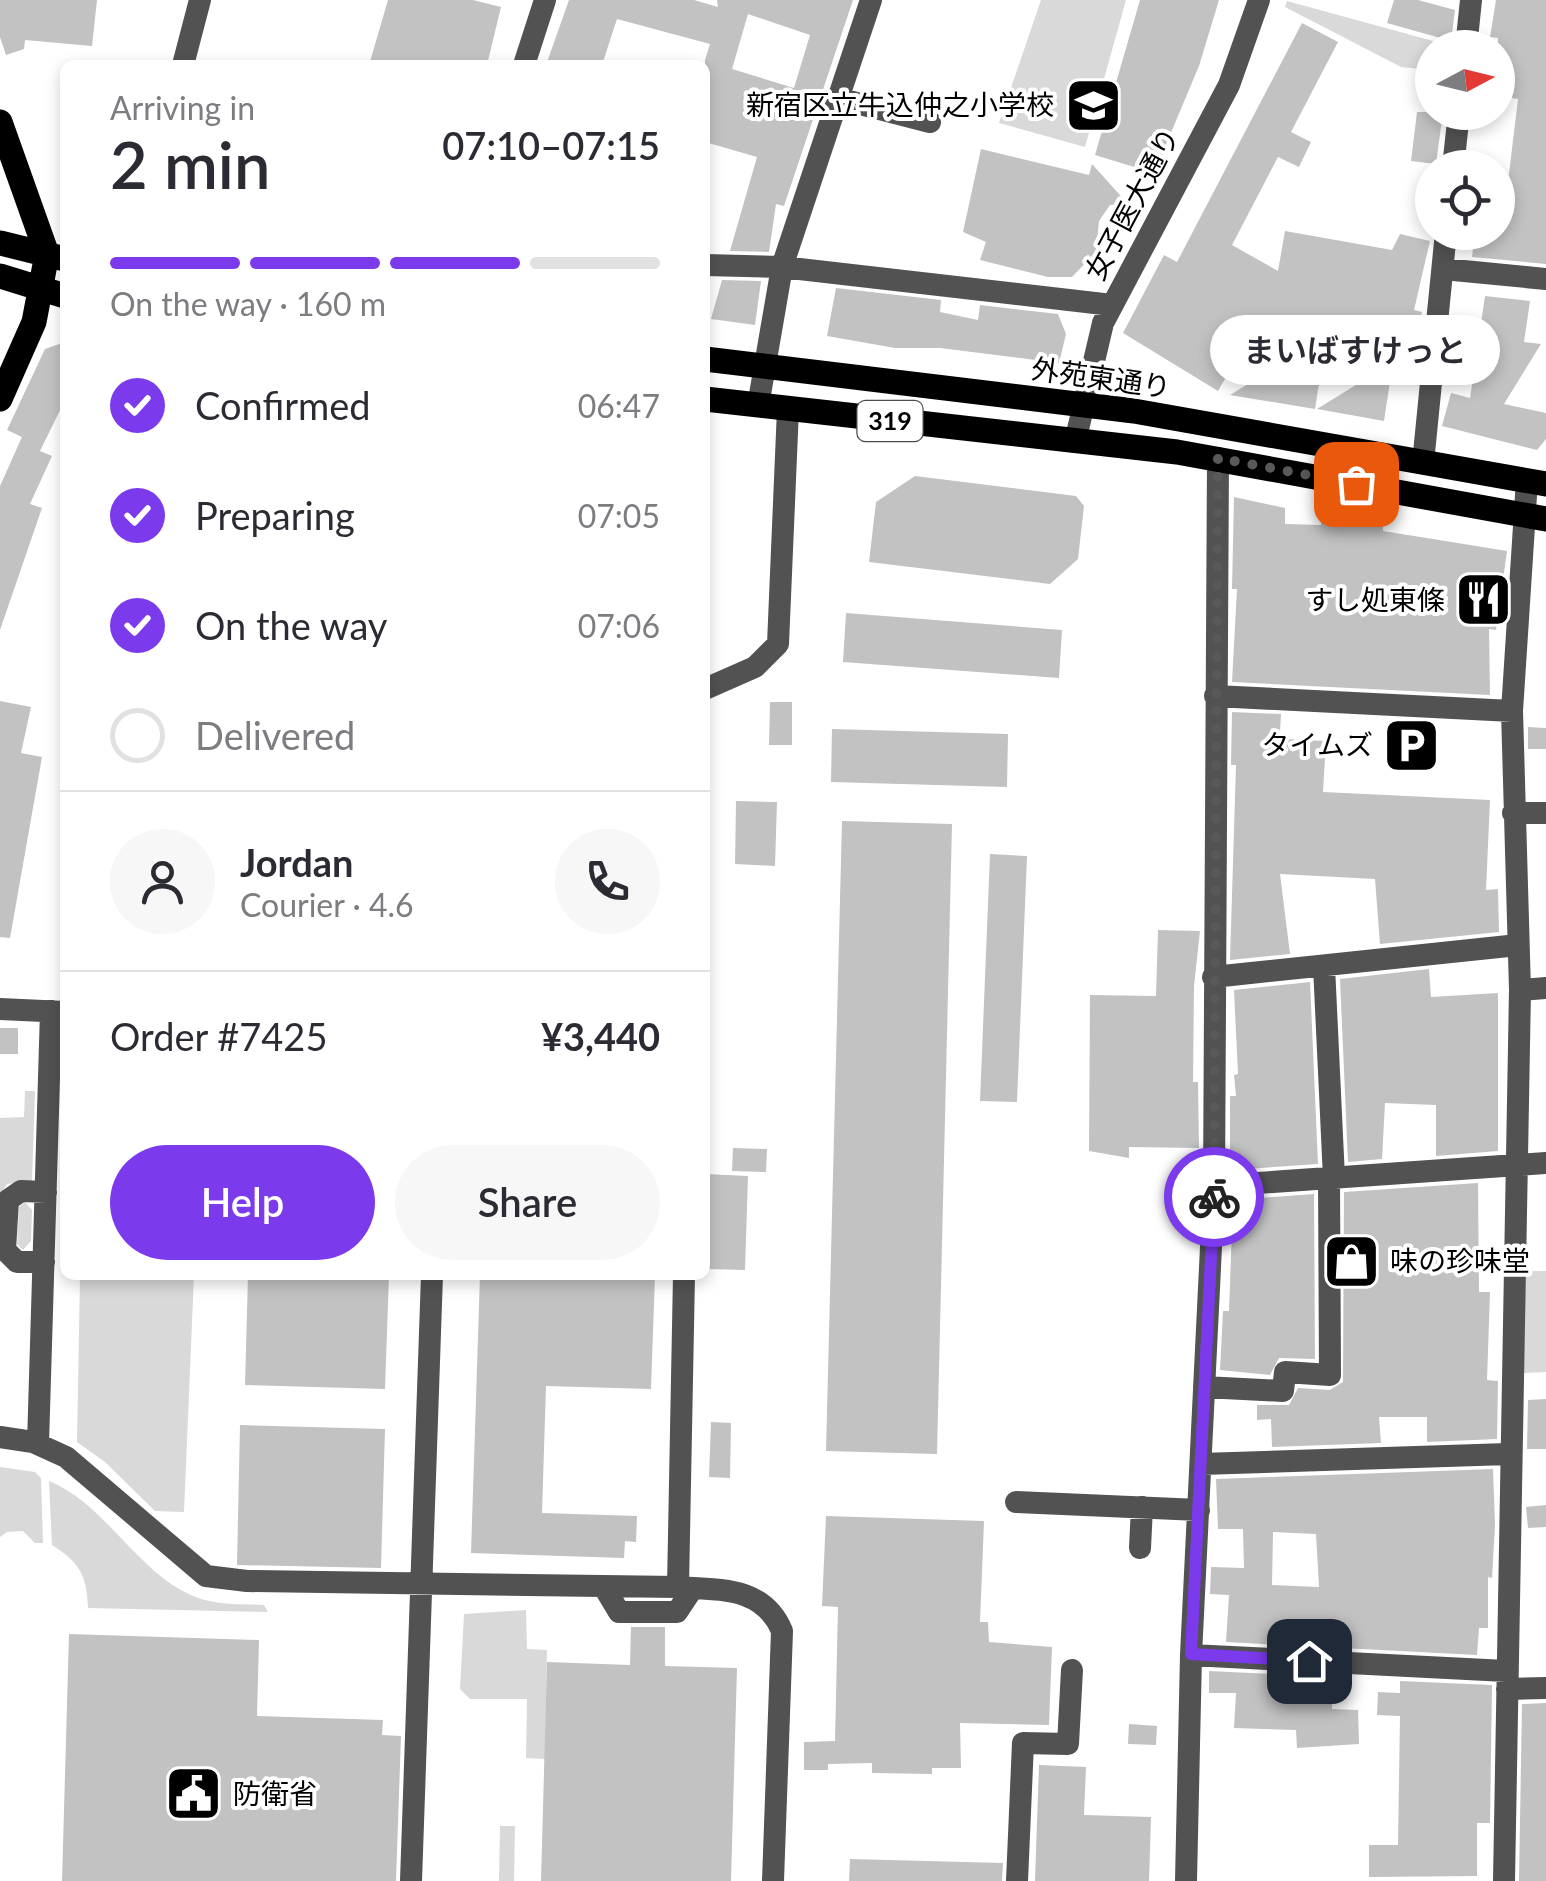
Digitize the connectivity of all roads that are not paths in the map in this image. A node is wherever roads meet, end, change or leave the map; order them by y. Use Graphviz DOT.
graph roads {
  1 [pos="200,0"];
  2 [pos="544,0"];
  3 [pos="871,0"];
  4 [pos="1259,0"];
  5 [pos="1471,0"];
  6 [pos="1468,30"];
  7 [pos="184,60"];
  8 [pos="526,60"];
  9 [pos="837,98"];
  10 [pos="0,122"];
  11 [pos="930,122"];
  12 [pos="0,244"];
  13 [pos="1444,250"];
  14 [pos="56,257"];
  15 [pos="710,266"];
  16 [pos="782,267"];
  17 [pos="1442,269"];
  18 [pos="0,276"];
  19 [pos="1546,279"];
  20 [pos="53,293"];
  21 [pos="1112,306"];
  22 [pos="710,361"];
  23 [pos="764,366"];
  24 [pos="0,399"];
  25 [pos="710,400"];
  26 [pos="1082,404"];
  27 [pos="758,406"];
  28 [pos="788,409"];
  29 [pos="1075,442"];
  30 [pos="1218,458"];
  31 [pos="1423,462"];
  32 [pos="1536,482"];
  33 [pos="1535,517"];
  34 [pos="710,687"];
  35 [pos="1215,696"];
  36 [pos="1512,711"];
  37 [pos="1546,813"];
  38 [pos="1513,814"];
  39 [pos="1518,946"];
  40 [pos="1324,966"];
  41 [pos="1213,977"];
  42 [pos="1546,988"];
  43 [pos="1520,990"];
  44 [pos="0,1009"];
  45 [pos="58,1011"];
  46 [pos="1546,1163"];
  47 [pos="1519,1165"];
  48 [pos="1332,1178"];
  49 [pos="1214,1186"];
  50 [pos="46,1192"];
  51 [pos="44,1262"];
  52 [pos="432,1280"];
  53 [pos="684,1280"];
  54 [pos="1204,1387"];
  55 [pos="0,1438"];
  56 [pos="38,1444"];
  57 [pos="1508,1454"];
  58 [pos="1201,1464"];
  59 [pos="1016,1502"];
  60 [pos="1142,1508"];
  61 [pos="1199,1510"];
  62 [pos="1140,1548"];
  63 [pos="422,1583"];
  64 [pos="686,1587"];
  65 [pos="1191,1654"];
  66 [pos="1072,1670"];
  67 [pos="1506,1680"];
  68 [pos="1546,1688"];
  69 [pos="411,1881"];
  70 [pos="772,1881"];
  71 [pos="1017,1881"];
  72 [pos="1186,1881"];
  73 [pos="1504,1881"];
  1 -- 7 [label="street"];
  2 -- 8 [label="street"];
  3 -- 9 [label="street"];
  4 -- 21 [label="street, 女子医大通り"];
  5 -- 6 [label="street"];
  9 -- 11 [label="street"];
  9 -- 16 [label="street"];
  10 -- 14 [label="main road"];
  12 -- 14 [label="main road"];
  13 -- 17 [label="street"];
  14 -- 20 [label="main road"];
  15 -- 16 [label="street"];
  16 -- 21 [label="street"];
  16 -- 23 [label="street"];
  17 -- 19 [label="street"];
  17 -- 31 [label="street"];
  18 -- 20 [label="main road"];
  20 -- 24 [label="main road"];
  21 -- 26 [label="street, 女子医大通り"];
  22 -- 23 [label="main road, 外苑東通り / 319"];
  23 -- 26 [label="main road, 外苑東通り / 319"];
  23 -- 27 [label="street"];
  25 -- 27 [label="main road, 319"];
  26 -- 29 [label="street, 女子医大通り"];
  26 -- 31 [label="main road, 外苑東通り / 319"];
  27 -- 28 [label="main road, 319"];
  28 -- 29 [label="main road, 319"];
  28 -- 34 [label="street"];
  29 -- 30 [label="main road, 319"];
  30 -- 33 [label="main road, 319"];
  30 -- 35 [label="street"];
  31 -- 32 [label="main road, 外苑東通り / 319"];
  32 -- 33 [label="street"];
  33 -- 36 [label="street"];
  35 -- 36 [label="street"];
  35 -- 41 [label="street"];
  36 -- 38 [label="street"];
  37 -- 38 [label="street"];
  38 -- 39 [label="street"];
  39 -- 40 [label="street"];
  39 -- 43 [label="street"];
  40 -- 41 [label="street"];
  40 -- 48 [label="street"];
  41 -- 49 [label="street"];
  42 -- 43 [label="street"];
  43 -- 47 [label="street"];
  44 -- 45 [label="street"];
  45 -- 50 [label="street"];
  46 -- 47 [label="street"];
  47 -- 48 [label="street"];
  47 -- 57 [label="street"];
  48 -- 49 [label="street"];
  48 -- 54 [label="street"];
  49 -- 54 [label="street"];
  50 -- 51 [label="street"];
  50 -- 51 [label="street"];
  51 -- 56 [label="street"];
  52 -- 63 [label="street"];
  53 -- 64 [label="street"];
  54 -- 58 [label="street"];
  55 -- 56 [label="street"];
  56 -- 63 [label="street"];
  57 -- 58 [label="street"];
  57 -- 67 [label="street"];
  58 -- 61 [label="street"];
  59 -- 60 [label="street"];
  60 -- 61 [label="street"];
  60 -- 62 [label="street"];
  61 -- 65 [label="street"];
  63 -- 64 [label="street"];
  63 -- 69 [label="street"];
  64 -- 70 [label="street"];
  65 -- 67 [label="street"];
  65 -- 72 [label="street"];
  66 -- 71 [label="street"];
  67 -- 68 [label="street"];
  67 -- 73 [label="street"];
}
